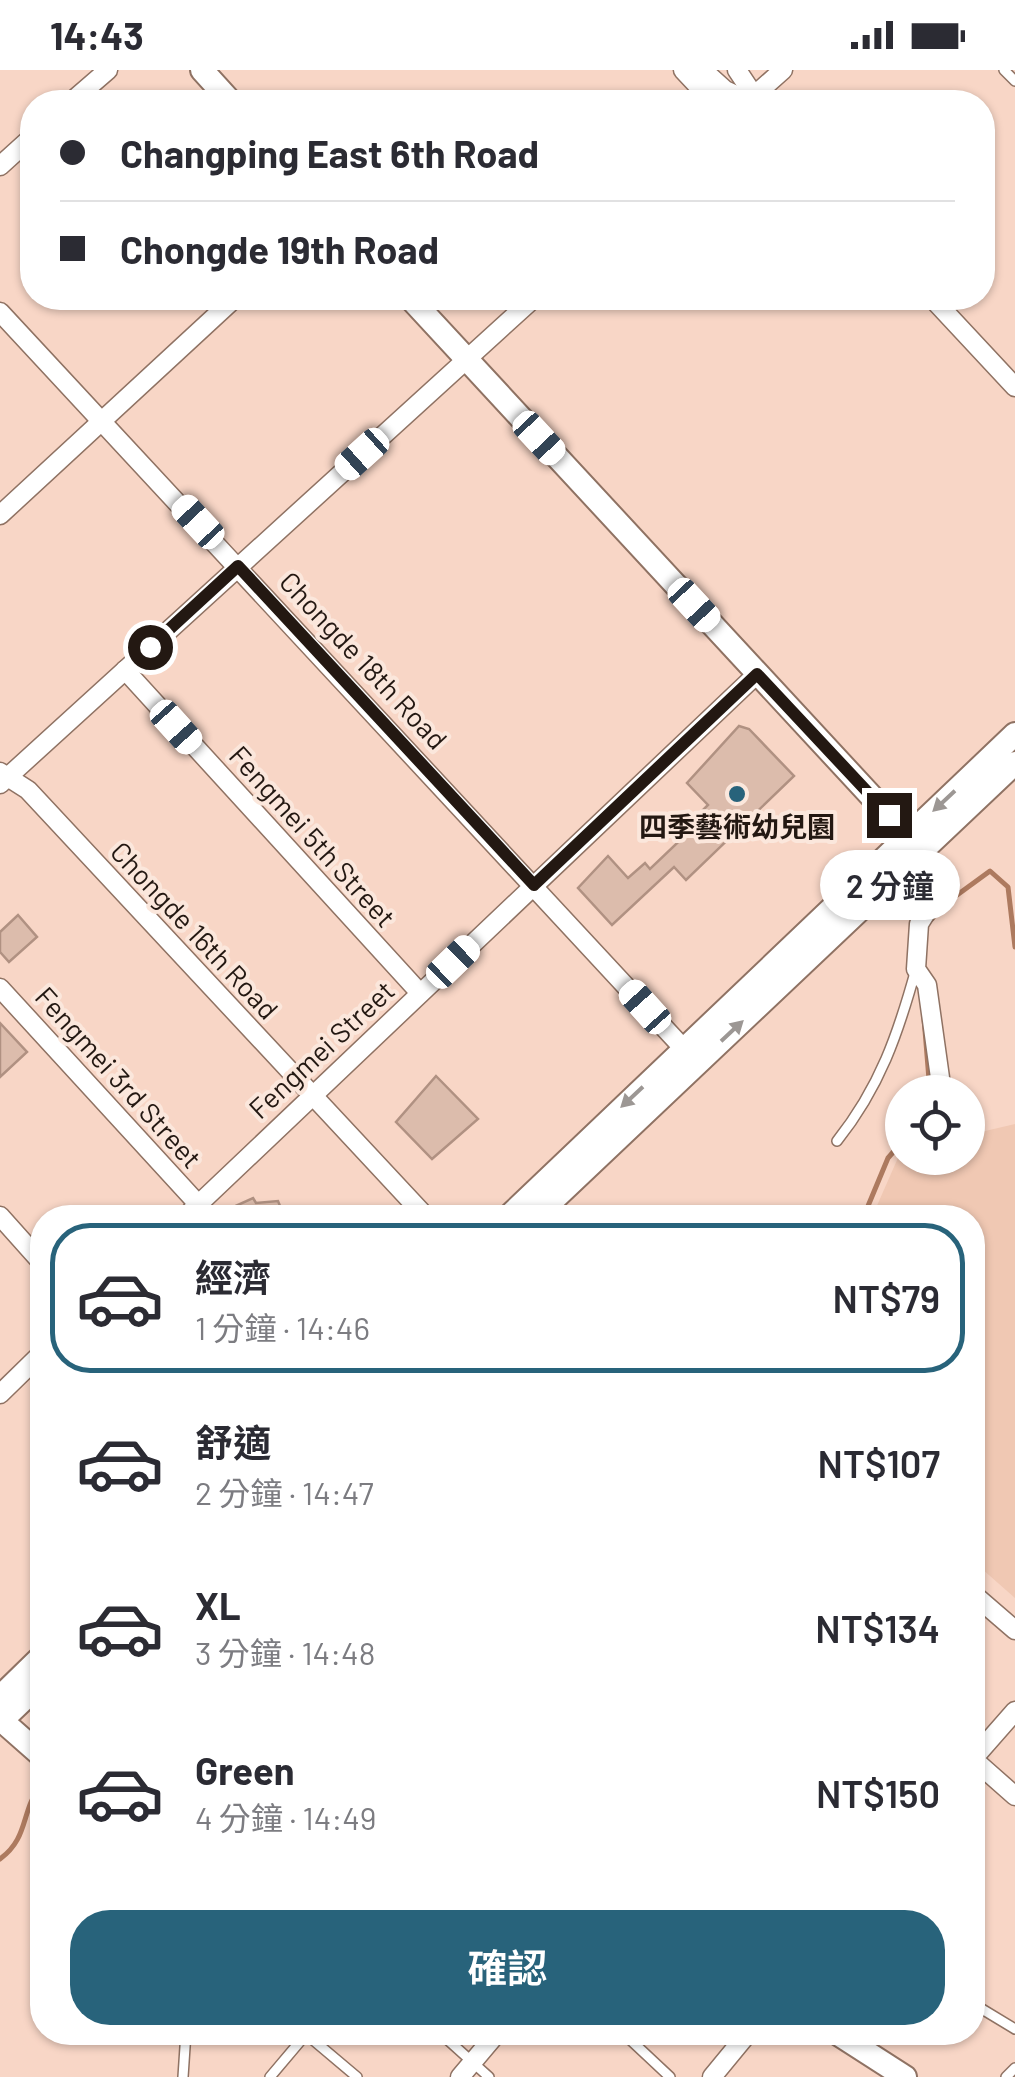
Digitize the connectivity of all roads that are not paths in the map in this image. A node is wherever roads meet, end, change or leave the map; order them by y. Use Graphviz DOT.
graph roads {
  1 [pos="108,70"];
  2 [pos="202,70"];
  3 [pos="683,70"];
  4 [pos="703,70"];
  5 [pos="783,70"];
  6 [pos="1004,70"];
  7 [pos="1015,81"];
  8 [pos="86,90"];
  9 [pos="221,90"];
  10 [pos="701,90"];
  11 [pos="725,90"];
  12 [pos="762,90"];
  13 [pos="20,148"];
  14 [pos="0,166"];
  15 [pos="222,310"];
  16 [pos="421,310"];
  17 [pos="521,310"];
  18 [pos="943,310"];
  19 [pos="0,312"];
  20 [pos="466,359"];
  21 [pos="1015,387"];
  22 [pos="103,420"];
  23 [pos="0,515"];
  24 [pos="238,566"];
  25 [pos="125,670"];
  26 [pos="757,674"];
  27 [pos="1015,734"];
  28 [pos="1015,763"];
  29 [pos="3,777"];
  30 [pos="915,843"];
  31 [pos="534,885"];
  32 [pos="916,969"];
  33 [pos="0,988"];
  34 [pos="420,993"];
  35 [pos="684,1049"];
  36 [pos="940,1075"];
  37 [pos="311,1096"];
  38 [pos="837,1140"];
  39 [pos="186,1205"];
  40 [pos="197,1205"];
  41 [pos="415,1205"];
  42 [pos="521,1205"];
  43 [pos="547,1205"];
  44 [pos="0,1216"];
  45 [pos="30,1250"];
  46 [pos="30,1365"];
  47 [pos="0,1394"];
  48 [pos="985,1605"];
  49 [pos="1015,1630"];
  50 [pos="30,1668"];
  51 [pos="30,1693"];
  52 [pos="0,1697"];
  53 [pos="1015,1711"];
  54 [pos="0,1721"];
  55 [pos="985,1745"];
  56 [pos="30,1746"];
  57 [pos="985,1770"];
  58 [pos="1015,1796"];
  59 [pos="985,2011"];
  60 [pos="1015,2030"];
  61 [pos="185,2045"];
  62 [pos="297,2045"];
  63 [pos="321,2045"];
  64 [pos="448,2045"];
  65 [pos="487,2045"];
  66 [pos="636,2045"];
  67 [pos="738,2045"];
  68 [pos="855,2045"];
  69 [pos="1015,2068"];
  70 [pos="466,2070"];
  71 [pos="183,2077"];
  72 [pos="270,2077"];
  73 [pos="357,2077"];
  74 [pos="489,2077"];
  75 [pos="670,2077"];
  76 [pos="712,2077"];
  77 [pos="905,2077"];
  78 [pos="1006,2077"];
  1 -- 8 [label="street"];
  2 -- 9 [label="street"];
  3 -- 10 [label="street"];
  4 -- 11 [label="street"];
  5 -- 12 [label="street"];
  6 -- 7 [label="lane"];
  13 -- 14 [label="street"];
  15 -- 22 [label="street"];
  16 -- 20 [label="street"];
  17 -- 20 [label="street"];
  18 -- 21 [label="street"];
  19 -- 22 [label="street, Chongde 18th Road"];
  20 -- 24 [label="street"];
  20 -- 26 [label="street"];
  22 -- 23 [label="street"];
  22 -- 24 [label="street, Chongde 18th Road"];
  24 -- 25 [label="street"];
  24 -- 31 [label="street, Chongde 18th Road"];
  25 -- 29 [label="street"];
  25 -- 34 [label="street, Fengmei 5th Street"];
  26 -- 30 [label="street"];
  26 -- 31 [label="street, Fengmei Street"];
  27 -- 30 [label="street, one-way"];
  28 -- 30 [label="street"];
  29 -- 37 [label="street, Chongde 16th Road"];
  30 -- 32 [label="street"];
  30 -- 35 [label="street"];
  43 -- 30 [label="street, one-way"];
  31 -- 34 [label="street, Fengmei Street"];
  31 -- 35 [label="street, Chongde 18th Road"];
  32 -- 36 [label="street"];
  32 -- 38 [label="lane"];
  33 -- 39 [label="street, Fengmei 3rd Street"];
  34 -- 37 [label="street, Fengmei Street"];
  35 -- 42 [label="street, one-way"];
  37 -- 40 [label="street, Fengmei Street"];
  37 -- 41 [label="street, Chongde 16th Road"];
  44 -- 45 [label="street"];
  46 -- 47 [label="street"];
  48 -- 49 [label="street"];
  50 -- 52 [label="street"];
  51 -- 54 [label="street"];
  53 -- 55 [label="street"];
  54 -- 56 [label="street"];
  57 -- 58 [label="street"];
  59 -- 60 [label="lane"];
  61 -- 71 [label="lane"];
  62 -- 72 [label="lane"];
  63 -- 73 [label="lane"];
  64 -- 70 [label="lane"];
  65 -- 70 [label="street"];
  66 -- 75 [label="lane"];
  67 -- 76 [label="street"];
  68 -- 77 [label="street"];
  69 -- 78 [label="lane"];
  70 -- 74 [label="lane"];
}
